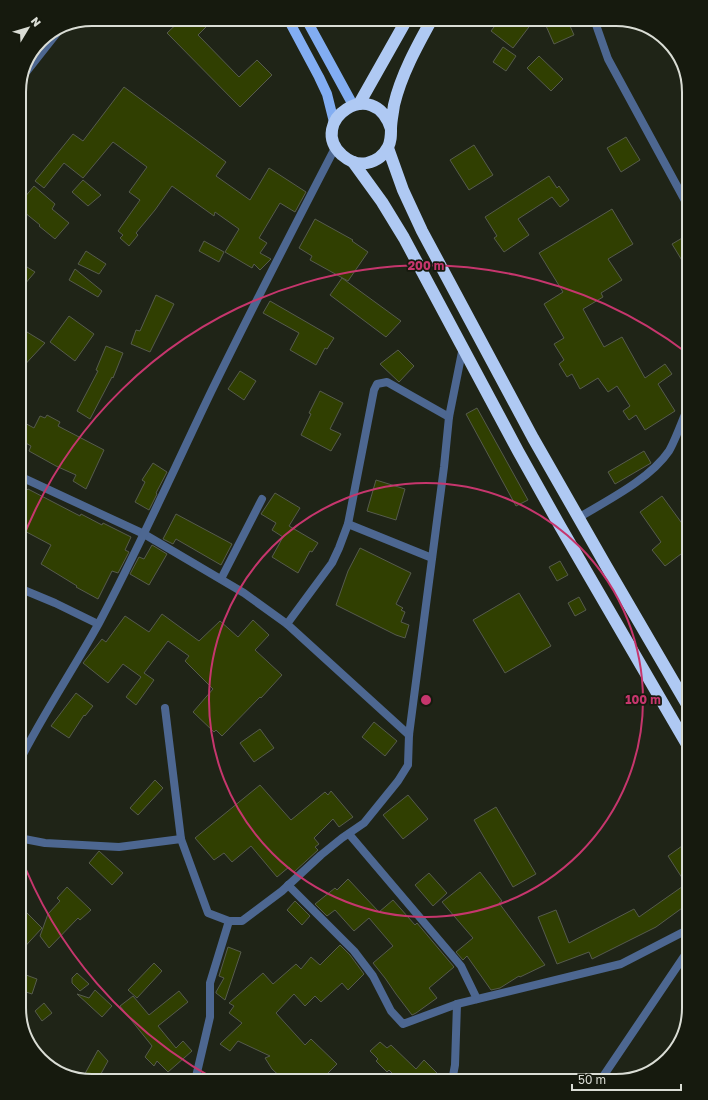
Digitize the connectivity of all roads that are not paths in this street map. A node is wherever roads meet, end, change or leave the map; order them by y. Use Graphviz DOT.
graph roads {
  1 [pos="292,26"];
  2 [pos="310,26"];
  3 [pos="403,26"];
  4 [pos="428,26"];
  5 [pos="596,26"];
  6 [pos="52,40"];
  7 [pos="33,64"];
  8 [pos="356,105"];
  9 [pos="334,122"];
  10 [pos="391,129"];
  11 [pos="335,148"];
  12 [pos="388,148"];
  13 [pos="353,162"];
  14 [pos="682,195"];
  15 [pos="463,347"];
  16 [pos="449,417"];
  17 [pos="682,421"];
  18 [pos="26,479"];
  19 [pos="262,499"];
  20 [pos="578,518"];
  21 [pos="348,524"];
  22 [pos="144,534"];
  23 [pos="432,558"];
  24 [pos="221,579"];
  25 [pos="26,591"];
  26 [pos="98,624"];
  27 [pos="287,624"];
  28 [pos="682,696"];
  29 [pos="165,708"];
  30 [pos="409,735"];
  31 [pos="682,736"];
  32 [pos="26,748"];
  33 [pos="349,834"];
  34 [pos="26,839"];
  35 [pos="181,839"];
  36 [pos="288,885"];
  37 [pos="229,921"];
  38 [pos="682,933"];
  39 [pos="682,959"];
  40 [pos="477,999"];
  41 [pos="457,1004"];
  42 [pos="197,1074"];
  43 [pos="453,1074"];
  44 [pos="605,1074"];
  1 -- 9 [label="main road"];
  2 -- 8 [label="main road"];
  3 -- 8 [label="highway"];
  4 -- 10 [label="highway"];
  5 -- 14 [label="street"];
  6 -- 7 [label="street"];
  8 -- 9 [label="highway"];
  8 -- 10 [label="highway"];
  9 -- 11 [label="highway"];
  10 -- 12 [label="highway"];
  11 -- 13 [label="highway"];
  11 -- 22 [label="street"];
  12 -- 13 [label="highway"];
  12 -- 20 [label="highway"];
  13 -- 15 [label="highway"];
  15 -- 16 [label="street"];
  15 -- 31 [label="highway"];
  16 -- 21 [label="street"];
  16 -- 23 [label="street"];
  17 -- 20 [label="street"];
  18 -- 22 [label="street"];
  19 -- 24 [label="street"];
  20 -- 28 [label="highway"];
  21 -- 23 [label="street"];
  21 -- 27 [label="street"];
  22 -- 24 [label="street"];
  22 -- 26 [label="street"];
  23 -- 30 [label="street"];
  24 -- 27 [label="street"];
  25 -- 26 [label="street"];
  26 -- 32 [label="street"];
  27 -- 30 [label="street"];
  29 -- 35 [label="street"];
  30 -- 33 [label="street"];
  33 -- 36 [label="street"];
  33 -- 40 [label="street"];
  34 -- 35 [label="street"];
  35 -- 37 [label="street"];
  36 -- 37 [label="street"];
  36 -- 41 [label="street"];
  37 -- 42 [label="street"];
  38 -- 40 [label="street"];
  39 -- 44 [label="street"];
  40 -- 41 [label="street"];
  41 -- 43 [label="street"];
}
